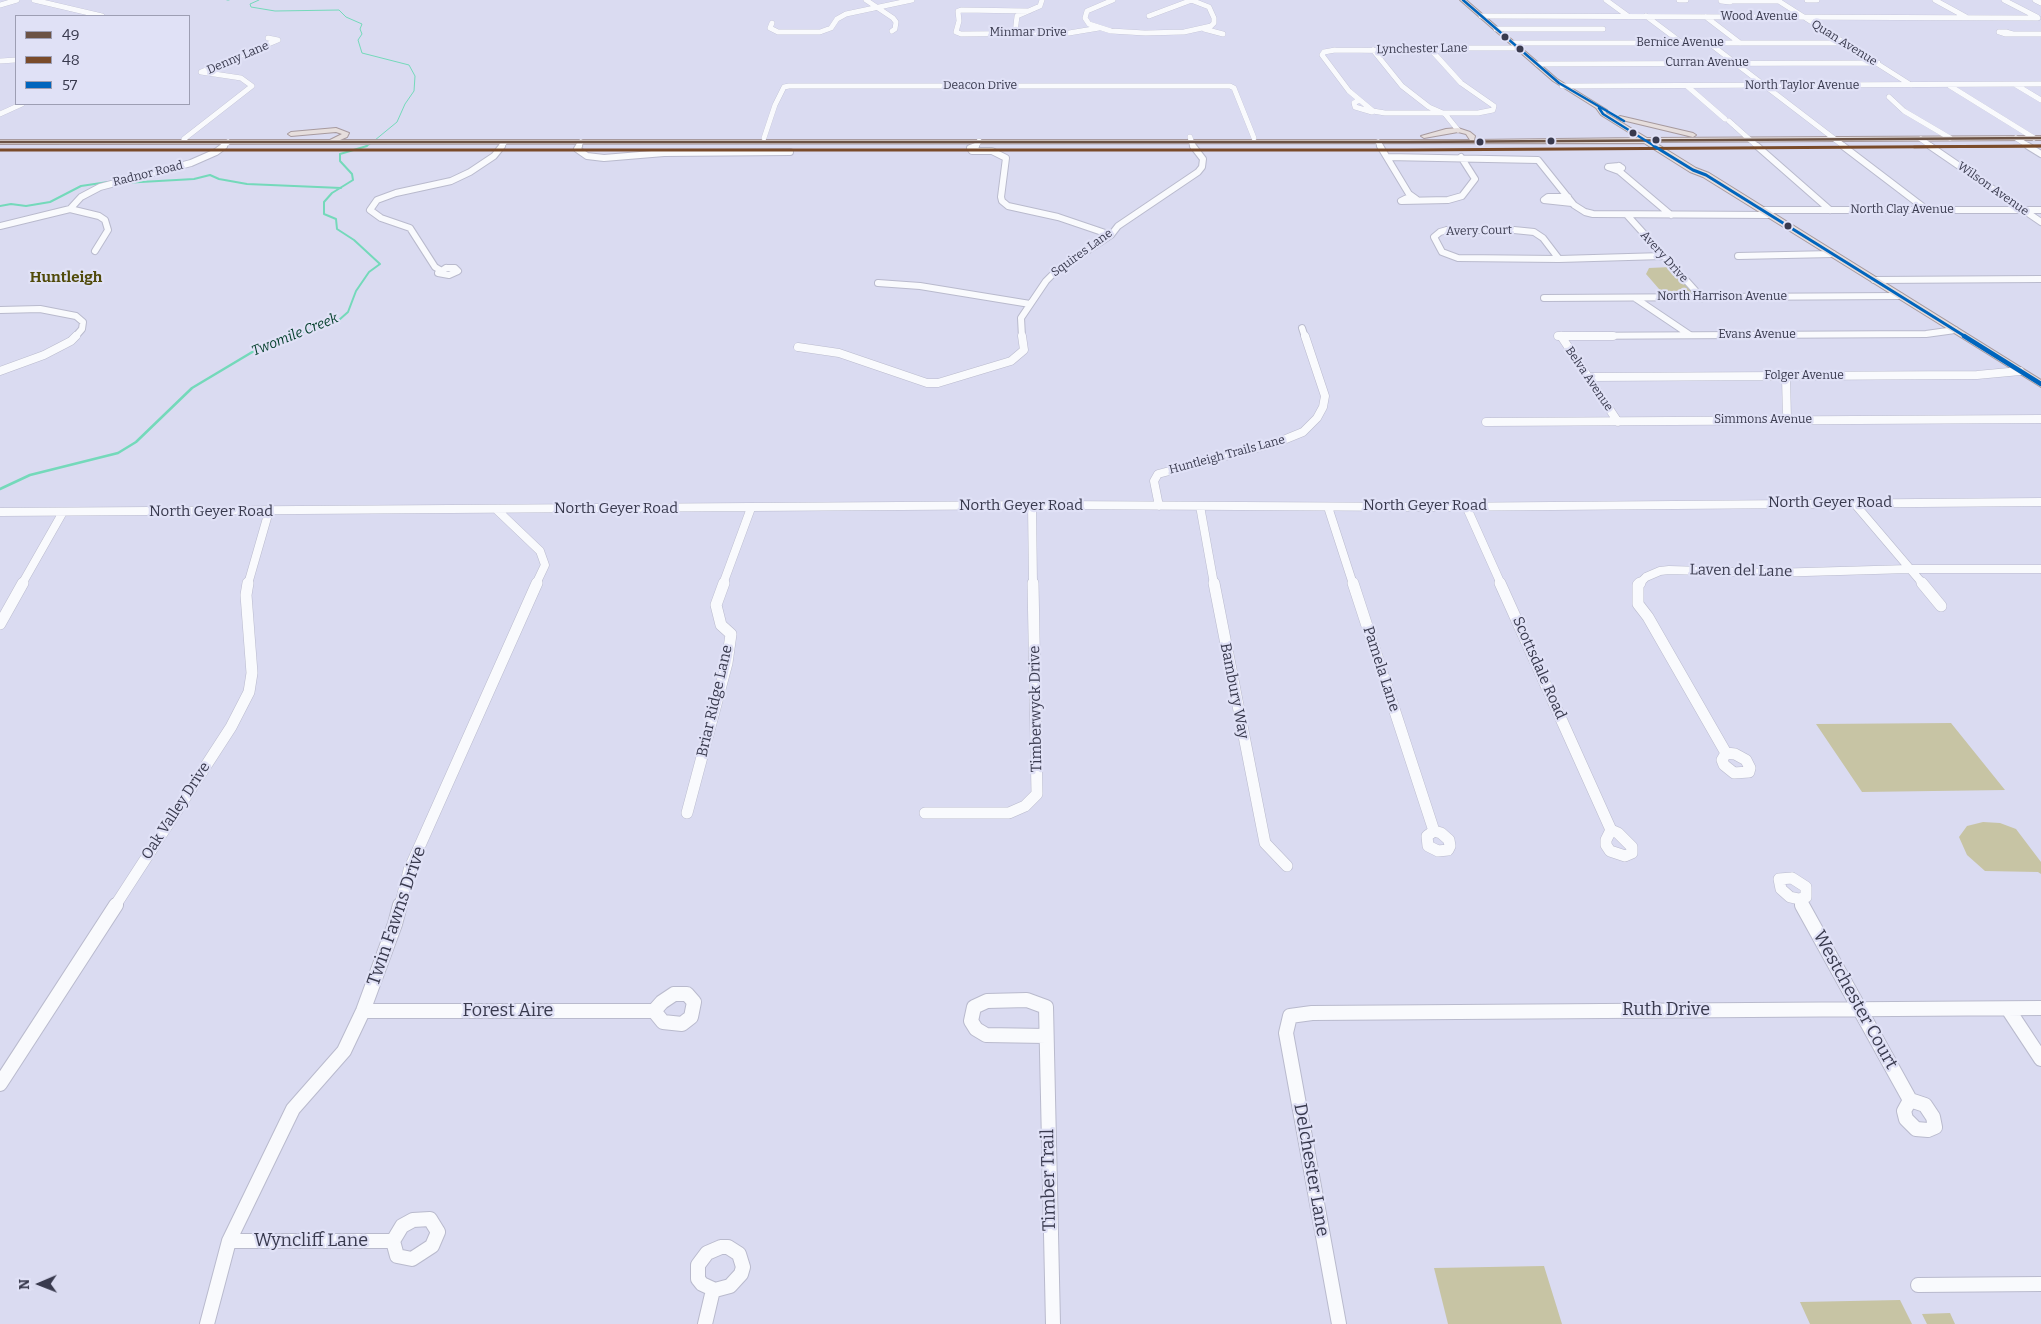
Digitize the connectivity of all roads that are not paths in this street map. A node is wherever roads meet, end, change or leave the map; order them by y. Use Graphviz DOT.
graph roads {
  1 [pos="18,0"];
  2 [pos="34,0"];
  3 [pos="866,0"];
  4 [pos="912,0"];
  5 [pos="1042,0"];
  6 [pos="1113,0"];
  7 [pos="1192,0"];
  8 [pos="1463,0"];
  9 [pos="1606,0"];
  10 [pos="1679,0"];
  11 [pos="1686,0"];
  12 [pos="1726,0"];
  13 [pos="1778,0"];
  14 [pos="1807,0"];
  15 [pos="1817,0"];
  16 [pos="1935,0"];
  17 [pos="2004,0"];
  18 [pos="2035,0"];
  19 [pos="2041,3"];
  20 [pos="0,5"];
  21 [pos="875,8"];
  22 [pos="1029,11"];
  23 [pos="98,15"];
  24 [pos="1149,16"];
  25 [pos="1481,16"];
  26 [pos="1628,16"];
  27 [pos="1646,16"];
  28 [pos="1706,16"];
  29 [pos="1803,17"];
  30 [pos="1967,18"];
  31 [pos="2020,18"];
  32 [pos="772,23"];
  33 [pos="2034,25"];
  34 [pos="1099,28"];
  35 [pos="1204,29"];
  36 [pos="1496,29"];
  37 [pos="1603,29"];
  38 [pos="892,31"];
  39 [pos="1015,33"];
  40 [pos="1223,34"];
  41 [pos="2013,34"];
  42 [pos="2041,34"];
  43 [pos="268,38"];
  44 [pos="1513,43"];
  45 [pos="1682,43"];
  46 [pos="1709,43"];
  47 [pos="1740,43"];
  48 [pos="1846,43"];
  49 [pos="1519,48"];
  50 [pos="1373,50"];
  51 [pos="1432,51"];
  52 [pos="15,60"];
  53 [pos="0,61"];
  54 [pos="1736,63"];
  55 [pos="1878,63"];
  56 [pos="1537,64"];
  57 [pos="2041,84"];
  58 [pos="1872,85"];
  59 [pos="1912,85"];
  60 [pos="1949,85"];
  61 [pos="2014,85"];
  62 [pos="1562,86"];
  63 [pos="1687,86"];
  64 [pos="1765,86"];
  65 [pos="2041,100"];
  66 [pos="20,105"];
  67 [pos="1599,108"];
  68 [pos="1438,112"];
  69 [pos="0,114"];
  70 [pos="1620,118"];
  71 [pos="1461,136"];
  72 [pos="1698,136"];
  73 [pos="341,138"];
  74 [pos="427,138"];
  75 [pos="764,138"];
  76 [pos="1254,138"];
  77 [pos="1405,138"];
  78 [pos="1921,138"];
  79 [pos="1950,138"];
  80 [pos="2016,138"];
  81 [pos="2038,138"];
  82 [pos="184,139"];
  83 [pos="1191,139"];
  84 [pos="1647,139"];
  85 [pos="1746,139"];
  86 [pos="1834,139"];
  87 [pos="362,140"];
  88 [pos="389,140"];
  89 [pos="1336,140"];
  90 [pos="0,141"];
  91 [pos="520,141"];
  92 [pos="978,141"];
  93 [pos="228,142"];
  94 [pos="325,142"];
  95 [pos="411,142"];
  96 [pos="581,142"];
  97 [pos="1303,142"];
  98 [pos="1378,142"];
  99 [pos="504,143"];
  100 [pos="1196,150"];
  101 [pos="790,152"];
  102 [pos="2041,154"];
  103 [pos="1388,157"];
  104 [pos="1461,157"];
  105 [pos="1619,171"];
  106 [pos="1410,196"];
  107 [pos="1420,200"];
  108 [pos="70,209"];
  109 [pos="1830,210"];
  110 [pos="1927,210"];
  111 [pos="2023,210"];
  112 [pos="2041,210"];
  113 [pos="1766,212"];
  114 [pos="1671,215"];
  115 [pos="1627,216"];
  116 [pos="2041,222"];
  117 [pos="0,226"];
  118 [pos="1111,235"];
  119 [pos="95,251"];
  120 [pos="1833,254"];
  121 [pos="1663,256"];
  122 [pos="1738,256"];
  123 [pos="1559,259"];
  124 [pos="440,270"];
  125 [pos="2041,279"];
  126 [pos="1874,280"];
  127 [pos="878,283"];
  128 [pos="1900,296"];
  129 [pos="1544,298"];
  130 [pos="1635,298"];
  131 [pos="1702,298"];
  132 [pos="1030,304"];
  133 [pos="0,310"];
  134 [pos="1302,328"];
  135 [pos="1955,330"];
  136 [pos="1690,335"];
  137 [pos="1560,336"];
  138 [pos="798,348"];
  139 [pos="0,371"];
  140 [pos="2020,371"];
  141 [pos="1786,376"];
  142 [pos="1588,377"];
  143 [pos="2041,384"];
  144 [pos="2041,419"];
  145 [pos="1786,420"];
  146 [pos="1486,422"];
  147 [pos="1618,422"];
  148 [pos="2041,502"];
  149 [pos="1854,503"];
  150 [pos="1032,505"];
  151 [pos="1159,506"];
  152 [pos="1200,506"];
  153 [pos="1466,506"];
  154 [pos="1328,507"];
  155 [pos="751,508"];
  156 [pos="497,510"];
  157 [pos="0,512"];
  158 [pos="63,512"];
  159 [pos="270,512"];
  160 [pos="1909,569"];
  161 [pos="2041,569"];
  162 [pos="1941,606"];
  163 [pos="0,624"];
  164 [pos="1726,753"];
  165 [pos="687,812"];
  166 [pos="925,813"];
  167 [pos="1611,830"];
  168 [pos="1434,831"];
  169 [pos="1287,866"];
  170 [pos="1799,899"];
  171 [pos="2041,1008"];
  172 [pos="1859,1009"];
  173 [pos="2008,1009"];
  174 [pos="654,1011"];
  175 [pos="363,1012"];
  176 [pos="1290,1016"];
  177 [pos="1046,1036"];
  178 [pos="2041,1059"];
  179 [pos="0,1084"];
  180 [pos="1910,1100"];
  181 [pos="229,1241"];
  182 [pos="393,1241"];
  183 [pos="2041,1284"];
  184 [pos="1918,1285"];
  185 [pos="713,1290"];
  186 [pos="207,1324"];
  187 [pos="705,1324"];
  188 [pos="1053,1324"];
  189 [pos="1339,1324"];
  1 -- 20 [label="street"];
  2 -- 23 [label="street"];
  3 -- 21 [label="street"];
  4 -- 21 [label="street"];
  5 -- 22 [label="street"];
  6 -- 34 [label="street"];
  7 -- 24 [label="street"];
  7 -- 35 [label="street"];
  8 -- 25 [label="main road"];
  9 -- 26 [label="street"];
  10 -- 11 [label="street"];
  12 -- 13 [label="street"];
  13 -- 29 [label="street, Quan Avenue"];
  14 -- 15 [label="street"];
  16 -- 30 [label="street"];
  17 -- 31 [label="street, Wood Avenue"];
  18 -- 19 [label="street"];
  21 -- 32 [label="street"];
  21 -- 38 [label="street"];
  22 -- 39 [label="street"];
  22 -- 39 [label="street, Minmar Drive"];
  25 -- 26 [label="street, Wood Avenue"];
  25 -- 36 [label="main road"];
  26 -- 27 [label="street, Wood Avenue"];
  27 -- 28 [label="street, Wood Avenue"];
  27 -- 45 [label="street"];
  28 -- 29 [label="street, Wood Avenue"];
  28 -- 47 [label="street"];
  29 -- 30 [label="street, Wood Avenue"];
  29 -- 48 [label="street, Quan Avenue"];
  30 -- 31 [label="street, Wood Avenue"];
  31 -- 33 [label="street"];
  34 -- 35 [label="street, Minmar Drive"];
  34 -- 39 [label="street, Minmar Drive"];
  35 -- 40 [label="street"];
  36 -- 37 [label="street"];
  36 -- 44 [label="main road"];
  41 -- 42 [label="street"];
  43 -- 82 [label="street, Denny Lane"];
  44 -- 45 [label="street, Bernice Avenue"];
  44 -- 49 [label="main road"];
  45 -- 46 [label="street, Bernice Avenue"];
  46 -- 47 [label="street, Bernice Avenue"];
  46 -- 54 [label="street"];
  47 -- 48 [label="street, Bernice Avenue"];
  48 -- 55 [label="street, Quan Avenue"];
  49 -- 51 [label="street, Lynchester Lane"];
  49 -- 56 [label="main road"];
  50 -- 51 [label="street, Lynchester Lane"];
  50 -- 68 [label="street"];
  50 -- 68 [label="street, Lynchester Lane"];
  51 -- 68 [label="street"];
  52 -- 53 [label="street"];
  54 -- 55 [label="street, Curran Avenue"];
  54 -- 56 [label="street, Curran Avenue"];
  54 -- 64 [label="street"];
  55 -- 59 [label="street, Quan Avenue"];
  56 -- 62 [label="main road"];
  57 -- 61 [label="street, North Taylor Avenue"];
  58 -- 59 [label="street, North Taylor Avenue"];
  58 -- 64 [label="street, North Taylor Avenue"];
  58 -- 79 [label="street"];
  59 -- 60 [label="street, North Taylor Avenue"];
  60 -- 61 [label="street, North Taylor Avenue"];
  60 -- 81 [label="street"];
  61 -- 65 [label="street"];
  62 -- 63 [label="street, North Taylor Avenue"];
  62 -- 67 [label="main road"];
  63 -- 64 [label="street, North Taylor Avenue"];
  63 -- 85 [label="street"];
  64 -- 86 [label="street"];
  66 -- 69 [label="street"];
  67 -- 70 [label="main road"];
  67 -- 84 [label="main road"];
  68 -- 71 [label="street"];
  70 -- 72 [label="main road"];
  70 -- 84 [label="main road"];
  71 -- 77 [label="main road"];
  71 -- 77 [label="main road"];
  71 -- 84 [label="main road"];
  71 -- 98 [label="main road"];
  72 -- 84 [label="main road"];
  72 -- 85 [label="main road"];
  73 -- 82 [label="main road"];
  73 -- 87 [label="main road"];
  73 -- 94 [label="main road"];
  74 -- 75 [label="main road"];
  74 -- 88 [label="main road"];
  74 -- 95 [label="main road"];
  75 -- 76 [label="street, Deacon Drive"];
  75 -- 83 [label="main road"];
  76 -- 83 [label="main road"];
  76 -- 89 [label="main road"];
  77 -- 89 [label="main road"];
  78 -- 79 [label="main road"];
  78 -- 86 [label="main road"];
  78 -- 111 [label="street, Wilson Avenue"];
  79 -- 80 [label="main road"];
  80 -- 81 [label="main road"];
  80 -- 102 [label="street"];
  82 -- 90 [label="main road"];
  83 -- 92 [label="main road"];
  83 -- 97 [label="main road"];
  83 -- 100 [label="street, Squires Lane"];
  84 -- 85 [label="main road"];
  84 -- 113 [label="main road"];
  85 -- 86 [label="main road"];
  85 -- 109 [label="street"];
  86 -- 110 [label="street"];
  87 -- 88 [label="main road"];
  87 -- 94 [label="main road"];
  88 -- 95 [label="main road"];
  89 -- 97 [label="main road"];
  89 -- 98 [label="main road"];
  90 -- 93 [label="main road"];
  91 -- 95 [label="main road"];
  91 -- 96 [label="main road"];
  91 -- 99 [label="main road"];
  92 -- 96 [label="main road"];
  92 -- 118 [label="street"];
  93 -- 94 [label="main road"];
  93 -- 108 [label="street, Radnor Road"];
  95 -- 99 [label="main road"];
  96 -- 101 [label="street"];
  97 -- 100 [label="main road"];
  98 -- 103 [label="street"];
  99 -- 124 [label="street"];
  100 -- 118 [label="street, Squires Lane"];
  103 -- 104 [label="street"];
  103 -- 106 [label="street"];
  104 -- 107 [label="street"];
  104 -- 115 [label="street, North Clay Avenue"];
  105 -- 114 [label="street"];
  106 -- 107 [label="street"];
  106 -- 107 [label="street"];
  108 -- 117 [label="street, Radnor Road"];
  108 -- 119 [label="street, Radnor Road"];
  109 -- 110 [label="street, North Clay Avenue"];
  109 -- 113 [label="street, North Clay Avenue"];
  110 -- 111 [label="street, North Clay Avenue"];
  111 -- 112 [label="street, North Clay Avenue"];
  111 -- 116 [label="street, Wilson Avenue"];
  113 -- 114 [label="street, North Clay Avenue"];
  113 -- 120 [label="main road"];
  114 -- 115 [label="street, North Clay Avenue"];
  115 -- 121 [label="street, Avery Drive"];
  118 -- 132 [label="street, Squires Lane"];
  120 -- 122 [label="street"];
  120 -- 126 [label="main road"];
  121 -- 123 [label="street, Avery Court"];
  121 -- 131 [label="street, Avery Drive"];
  123 -- 123 [label="street, Avery Court"];
  125 -- 126 [label="street"];
  126 -- 128 [label="main road"];
  127 -- 132 [label="street"];
  128 -- 131 [label="street, North Harrison Avenue"];
  128 -- 135 [label="main road"];
  129 -- 130 [label="street, North Harrison Avenue"];
  130 -- 131 [label="street, North Harrison Avenue"];
  130 -- 136 [label="street"];
  132 -- 138 [label="street, Squires Lane"];
  133 -- 139 [label="street"];
  134 -- 151 [label="street, Huntleigh Trails Lane"];
  135 -- 136 [label="street, Evans Avenue"];
  135 -- 140 [label="main road"];
  136 -- 137 [label="street, Evans Avenue"];
  137 -- 142 [label="street, Belva Avenue"];
  140 -- 141 [label="street, Folger Avenue"];
  140 -- 143 [label="main road"];
  141 -- 142 [label="street, Folger Avenue"];
  141 -- 145 [label="street"];
  142 -- 147 [label="street, Belva Avenue"];
  144 -- 145 [label="street, Simmons Avenue"];
  145 -- 147 [label="street, Simmons Avenue"];
  146 -- 147 [label="street, Simmons Avenue"];
  148 -- 149 [label="street, North Geyer Road"];
  149 -- 153 [label="street, North Geyer Road"];
  149 -- 160 [label="street"];
  150 -- 151 [label="street, North Geyer Road"];
  150 -- 155 [label="street, North Geyer Road"];
  150 -- 166 [label="street, Timberwyck Drive"];
  151 -- 152 [label="street, North Geyer Road"];
  152 -- 154 [label="street, North Geyer Road"];
  152 -- 169 [label="street, Bambury Way"];
  153 -- 154 [label="street, North Geyer Road"];
  153 -- 167 [label="street, Scottsdale Road"];
  154 -- 168 [label="street, Pamela Lane"];
  155 -- 156 [label="street, North Geyer Road"];
  155 -- 165 [label="street, Briar Ridge Lane"];
  156 -- 159 [label="street, North Geyer Road"];
  156 -- 175 [label="street, Twin Fawns Drive"];
  157 -- 158 [label="street, North Geyer Road"];
  158 -- 159 [label="street, North Geyer Road"];
  158 -- 163 [label="street"];
  159 -- 179 [label="street, Oak Valley Drive"];
  160 -- 161 [label="street, Laven del Lane"];
  160 -- 162 [label="street"];
  160 -- 164 [label="street, Laven del Lane"];
  170 -- 172 [label="street, Westchester Court"];
  171 -- 173 [label="street, Ruth Drive"];
  172 -- 173 [label="street, Ruth Drive"];
  172 -- 176 [label="street, Ruth Drive"];
  172 -- 180 [label="street, Westchester Court"];
  173 -- 178 [label="street"];
  174 -- 175 [label="street, Forest Aire"];
  175 -- 181 [label="street, Twin Fawns Drive"];
  176 -- 189 [label="street, Delchester Lane"];
  177 -- 177 [label="street, Timber Trail"];
  177 -- 188 [label="street, Timber Trail"];
  181 -- 182 [label="street, Wyncliff Lane"];
  181 -- 186 [label="street, Twin Fawns Drive"];
  183 -- 184 [label="street"];
  185 -- 187 [label="street"];
}
